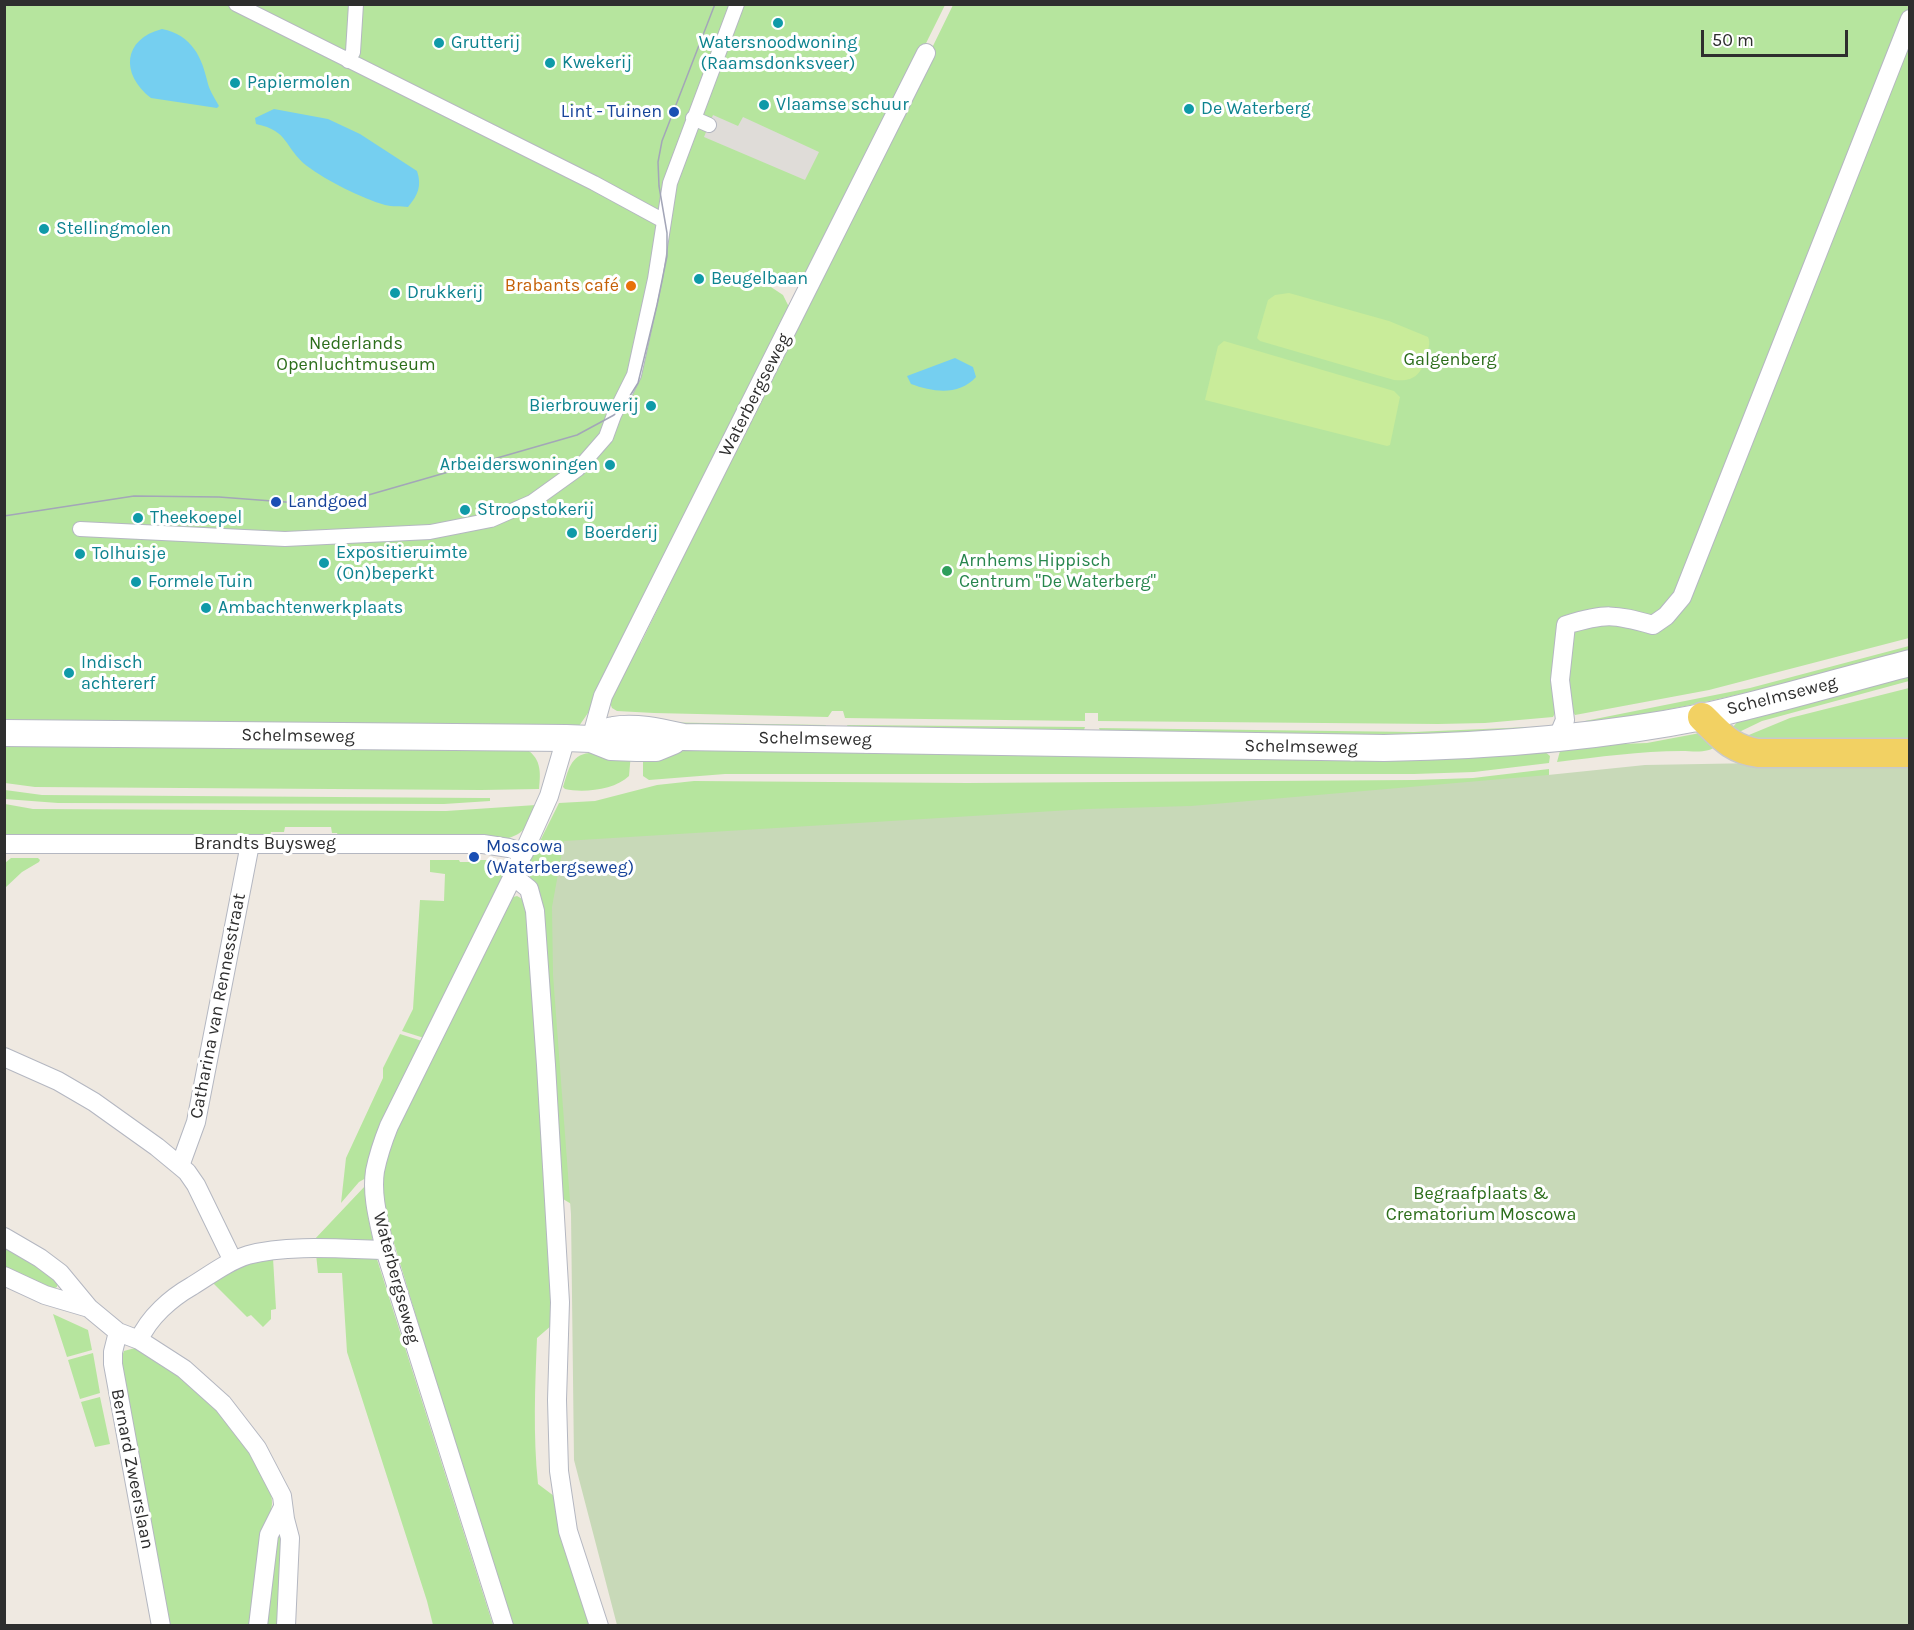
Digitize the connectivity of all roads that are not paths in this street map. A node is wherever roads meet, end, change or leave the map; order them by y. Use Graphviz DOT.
graph roads {
  1 [pos="236,4"];
  2 [pos="356,4"];
  3 [pos="737,4"];
  4 [pos="1910,19"];
  5 [pos="926,53"];
  6 [pos="348,61"];
  7 [pos="693,118"];
  8 [pos="709,124"];
  9 [pos="664,221"];
  10 [pos="80,529"];
  11 [pos="1910,663"];
  12 [pos="1702,717"];
  13 [pos="4,733"];
  14 [pos="566,738"];
  15 [pos="591,739"];
  16 [pos="1557,739"];
  17 [pos="1910,753"];
  18 [pos="4,844"];
  19 [pos="250,844"];
  20 [pos="524,853"];
  21 [pos="513,876"];
  22 [pos="4,1057"];
  23 [pos="180,1166"];
  24 [pos="4,1237"];
  25 [pos="385,1250"];
  26 [pos="233,1261"];
  27 [pos="4,1276"];
  28 [pos="89,1308"];
  29 [pos="118,1332"];
  30 [pos="139,1340"];
  31 [pos="283,1507"];
  32 [pos="161,1626"];
  33 [pos="258,1626"];
  34 [pos="286,1626"];
  35 [pos="504,1626"];
  36 [pos="599,1626"];
  1 -- 6 [label="street"];
  2 -- 6 [label="street"];
  3 -- 7 [label="street"];
  4 -- 16 [label="street"];
  5 -- 15 [label="street, Waterbergseweg"];
  6 -- 9 [label="street"];
  7 -- 8 [label="street"];
  7 -- 9 [label="street"];
  9 -- 10 [label="street"];
  11 -- 12 [label="main road, Schelmseweg"];
  12 -- 16 [label="main road, Schelmseweg"];
  12 -- 17 [label="main road"];
  13 -- 14 [label="main road, Schelmseweg"];
  14 -- 15 [label="main road, Schelmseweg"];
  14 -- 20 [label="street, Waterbergseweg"];
  15 -- 16 [label="main road, Schelmseweg"];
  18 -- 19 [label="street, Brandts Buysweg"];
  19 -- 20 [label="street, Brandts Buysweg"];
  19 -- 23 [label="street, Catharina van Rennesstraat"];
  20 -- 21 [label="street, Waterbergseweg"];
  21 -- 25 [label="street, Waterbergseweg"];
  21 -- 36 [label="street"];
  22 -- 23 [label="street"];
  23 -- 26 [label="street"];
  24 -- 28 [label="street"];
  25 -- 26 [label="street"];
  25 -- 35 [label="street, Waterbergseweg"];
  26 -- 30 [label="street"];
  27 -- 28 [label="street"];
  28 -- 29 [label="street"];
  29 -- 30 [label="street"];
  29 -- 32 [label="street, Bernard Zweerslaan"];
  30 -- 31 [label="street"];
  31 -- 33 [label="street"];
  31 -- 34 [label="street"];
}
